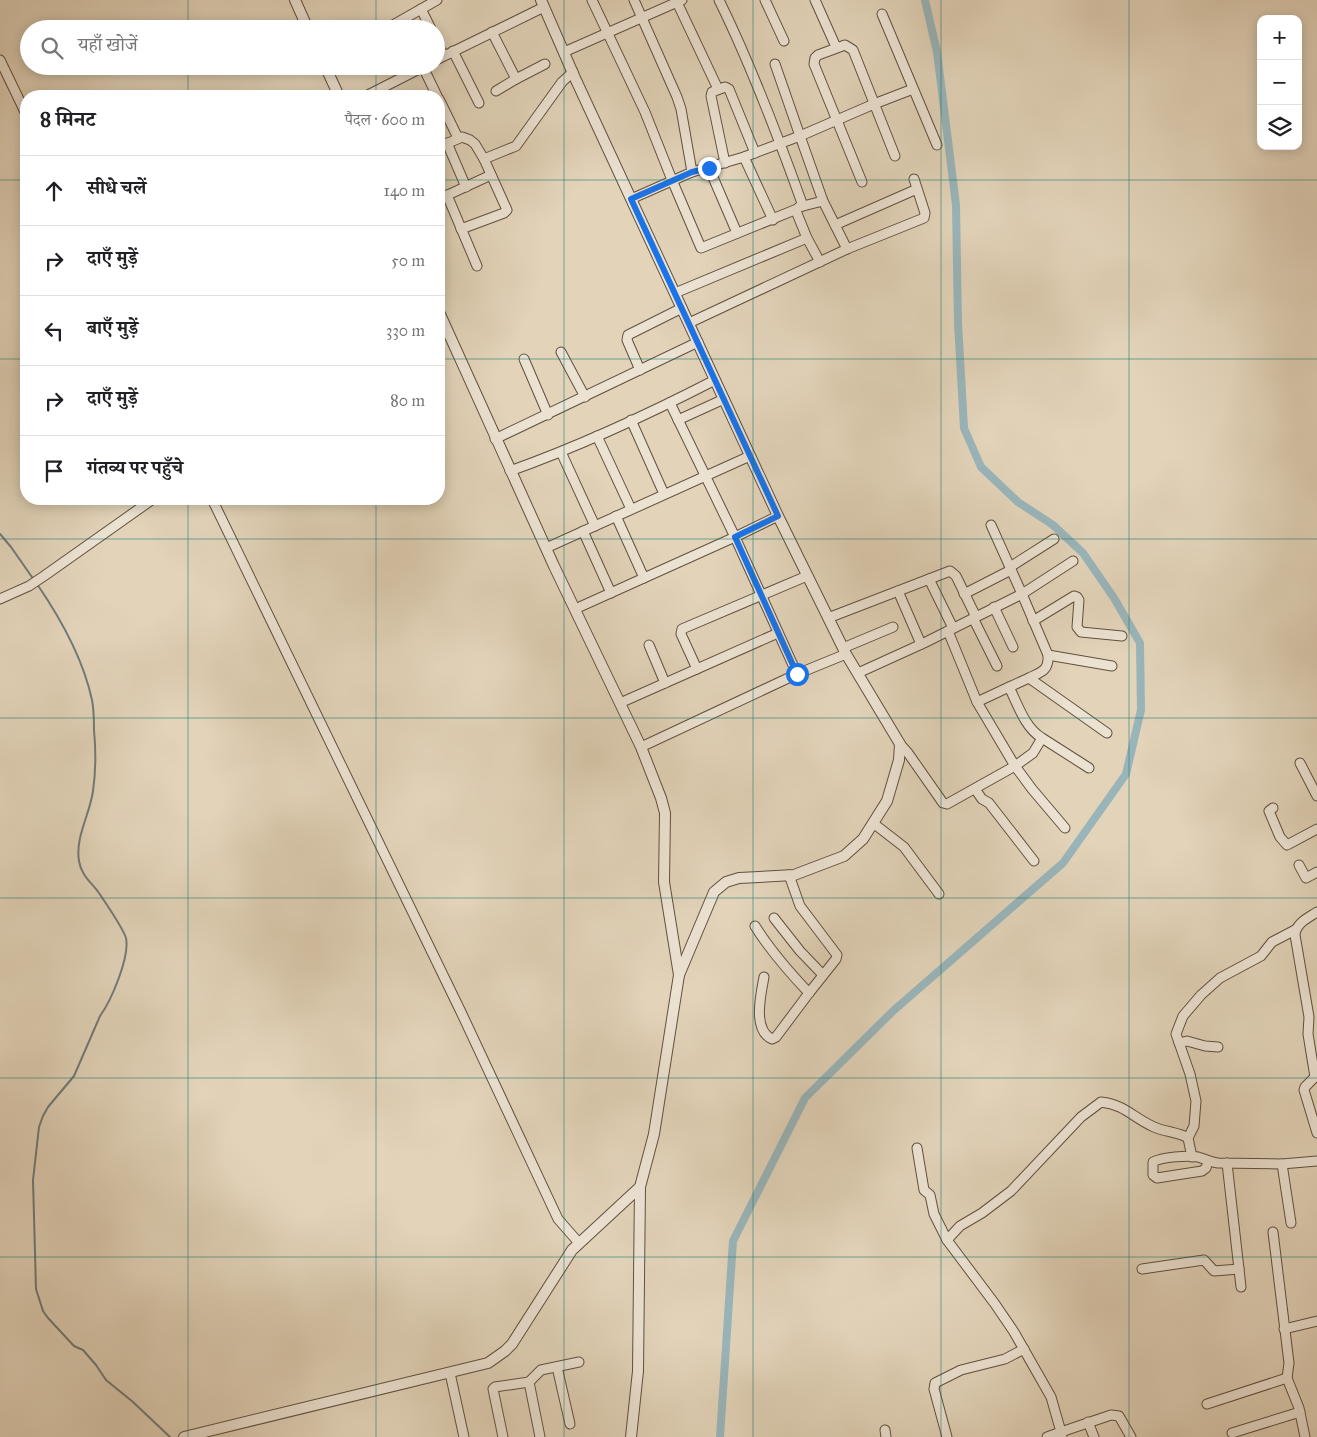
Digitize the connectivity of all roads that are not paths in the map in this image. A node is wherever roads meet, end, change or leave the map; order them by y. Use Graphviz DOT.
graph roads {
  1 [pos="295,0"];
  2 [pos="437,0"];
  3 [pos="592,0"];
  4 [pos="634,0"];
  5 [pos="719,0"];
  6 [pos="765,0"];
  7 [pos="815,0"];
  8 [pos="679,1"];
  9 [pos="543,4"];
  10 [pos="421,9"];
  11 [pos="882,14"];
  12 [pos="642,18"];
  13 [pos="304,20"];
  14 [pos="402,20"];
  15 [pos="426,20"];
  16 [pos="492,32"];
  17 [pos="608,33"];
  18 [pos="784,41"];
  19 [pos="836,47"];
  20 [pos="453,51"];
  21 [pos="564,52"];
  22 [pos="445,55"];
  23 [pos="0,60"];
  24 [pos="545,64"];
  25 [pos="775,64"];
  26 [pos="573,72"];
  27 [pos="329,75"];
  28 [pos="412,75"];
  29 [pos="428,75"];
  30 [pos="516,79"];
  31 [pos="718,89"];
  32 [pos="913,89"];
  33 [pos="335,90"];
  34 [pos="388,90"];
  35 [pos="434,90"];
  36 [pos="496,91"];
  37 [pos="20,102"];
  38 [pos="479,103"];
  39 [pos="874,104"];
  40 [pos="445,112"];
  41 [pos="837,121"];
  42 [pos="800,136"];
  43 [pos="458,138"];
  44 [pos="780,143"];
  45 [pos="445,144"];
  46 [pos="936,145"];
  47 [pos="445,149"];
  48 [pos="755,153"];
  49 [pos="895,156"];
  50 [pos="744,157"];
  51 [pos="484,159"];
  52 [pos="725,163"];
  53 [pos="709,168"];
  54 [pos="692,172"];
  55 [pos="491,175"];
  56 [pos="914,179"];
  57 [pos="672,180"];
  58 [pos="862,182"];
  59 [pos="466,187"];
  60 [pos="918,189"];
  61 [pos="445,196"];
  62 [pos="631,199"];
  63 [pos="445,201"];
  64 [pos="823,201"];
  65 [pos="800,207"];
  66 [pos="773,220"];
  67 [pos="834,225"];
  68 [pos="461,229"];
  69 [pos="738,234"];
  70 [pos="807,238"];
  71 [pos="847,249"];
  72 [pos="820,262"];
  73 [pos="477,266"];
  74 [pos="675,293"];
  75 [pos="682,308"];
  76 [pos="689,324"];
  77 [pos="445,326"];
  78 [pos="698,342"];
  79 [pos="562,352"];
  80 [pos="524,359"];
  81 [pos="640,370"];
  82 [pos="715,380"];
  83 [pos="585,397"];
  84 [pos="724,399"];
  85 [pos="670,403"];
  86 [pos="548,415"];
  87 [pos="631,420"];
  88 [pos="678,420"];
  89 [pos="597,436"];
  90 [pos="495,439"];
  91 [pos="562,452"];
  92 [pos="750,456"];
  93 [pos="510,471"];
  94 [pos="704,476"];
  95 [pos="664,494"];
  96 [pos="145,505"];
  97 [pos="215,505"];
  98 [pos="631,509"];
  99 [pos="616,516"];
  100 [pos="778,516"];
  101 [pos="991,525"];
  102 [pos="595,526"];
  103 [pos="583,531"];
  104 [pos="735,537"];
  105 [pos="1054,539"];
  106 [pos="546,548"];
  107 [pos="1073,561"];
  108 [pos="1010,568"];
  109 [pos="807,576"];
  110 [pos="644,578"];
  111 [pos="929,579"];
  112 [pos="898,592"];
  113 [pos="611,593"];
  114 [pos="964,594"];
  115 [pos="1022,594"];
  116 [pos="761,595"];
  117 [pos="0,599"];
  118 [pos="994,608"];
  119 [pos="574,609"];
  120 [pos="828,618"];
  121 [pos="974,618"];
  122 [pos="1033,621"];
  123 [pos="893,627"];
  124 [pos="951,629"];
  125 [pos="778,633"];
  126 [pos="1122,636"];
  127 [pos="921,644"];
  128 [pos="649,645"];
  129 [pos="1013,647"];
  130 [pos="845,651"];
  131 [pos="1048,655"];
  132 [pos="997,666"];
  133 [pos="1112,666"];
  134 [pos="697,669"];
  135 [pos="858,673"];
  136 [pos="797,674"];
  137 [pos="1029,678"];
  138 [pos="665,683"];
  139 [pos="1009,687"];
  140 [pos="978,702"];
  141 [pos="620,703"];
  142 [pos="1107,733"];
  143 [pos="1042,738"];
  144 [pos="900,744"];
  145 [pos="641,747"];
  146 [pos="1300,763"];
  147 [pos="1015,766"];
  148 [pos="1089,768"];
  149 [pos="975,789"];
  150 [pos="1317,796"];
  151 [pos="1273,808"];
  152 [pos="873,823"];
  153 [pos="1065,828"];
  154 [pos="1317,829"];
  155 [pos="1034,861"];
  156 [pos="1299,865"];
  157 [pos="1317,872"];
  158 [pos="789,875"];
  159 [pos="939,894"];
  160 [pos="1317,912"];
  161 [pos="774,918"];
  162 [pos="755,926"];
  163 [pos="1295,930"];
  164 [pos="679,975"];
  165 [pos="823,975"];
  166 [pos="764,977"];
  167 [pos="810,993"];
  168 [pos="1317,998"];
  169 [pos="1306,1000"];
  170 [pos="1179,1043"];
  171 [pos="1218,1047"];
  172 [pos="1314,1047"];
  173 [pos="1316,1077"];
  174 [pos="1317,1133"];
  175 [pos="1188,1138"];
  176 [pos="917,1148"];
  177 [pos="1192,1157"];
  178 [pos="1317,1160"];
  179 [pos="1208,1161"];
  180 [pos="1227,1163"];
  181 [pos="1282,1164"];
  182 [pos="640,1188"];
  183 [pos="1291,1222"];
  184 [pos="1273,1232"];
  185 [pos="947,1240"];
  186 [pos="579,1243"];
  187 [pos="1142,1269"];
  188 [pos="1238,1269"];
  189 [pos="1241,1287"];
  190 [pos="1317,1322"];
  191 [pos="1284,1329"];
  192 [pos="1024,1350"];
  193 [pos="580,1362"];
  194 [pos="557,1367"];
  195 [pos="450,1373"];
  196 [pos="1287,1378"];
  197 [pos="529,1382"];
  198 [pos="1207,1404"];
  199 [pos="1300,1412"];
  200 [pos="1088,1422"];
  201 [pos="570,1424"];
  202 [pos="1232,1432"];
  203 [pos="1062,1435"];
  204 [pos="184,1437"];
  205 [pos="464,1437"];
  206 [pos="503,1437"];
  207 [pos="540,1437"];
  208 [pos="631,1437"];
  209 [pos="947,1437"];
  210 [pos="1047,1437"];
  211 [pos="1094,1437"];
  212 [pos="1131,1437"];
  213 [pos="1305,1437"];
  1 -- 13 [label="street"];
  2 -- 10 [label="street"];
  3 -- 17 [label="street"];
  4 -- 12 [label="street"];
  5 -- 44 [label="street"];
  6 -- 18 [label="street"];
  7 -- 19 [label="street"];
  8 -- 12 [label="street"];
  8 -- 31 [label="street"];
  9 -- 16 [label="street"];
  9 -- 21 [label="street"];
  10 -- 14 [label="street"];
  10 -- 15 [label="street"];
  11 -- 32 [label="street"];
  12 -- 17 [label="street"];
  12 -- 54 [label="street"];
  16 -- 20 [label="street"];
  16 -- 30 [label="street"];
  17 -- 21 [label="street"];
  17 -- 57 [label="street"];
  19 -- 39 [label="street"];
  19 -- 41 [label="street"];
  20 -- 22 [label="street"];
  20 -- 38 [label="street"];
  21 -- 26 [label="street"];
  23 -- 37 [label="street"];
  24 -- 30 [label="street"];
  25 -- 42 [label="street"];
  26 -- 51 [label="street"];
  26 -- 62 [label="street"];
  27 -- 33 [label="street"];
  28 -- 34 [label="street"];
  29 -- 35 [label="street"];
  30 -- 36 [label="street"];
  31 -- 48 [label="street"];
  31 -- 52 [label="street"];
  32 -- 39 [label="street"];
  32 -- 46 [label="street"];
  39 -- 41 [label="street"];
  39 -- 49 [label="street"];
  40 -- 43 [label="street"];
  41 -- 42 [label="street"];
  41 -- 58 [label="street"];
  42 -- 44 [label="street"];
  42 -- 64 [label="street"];
  43 -- 45 [label="street"];
  43 -- 51 [label="street"];
  44 -- 48 [label="street"];
  44 -- 65 [label="street"];
  47 -- 59 [label="street"];
  48 -- 50 [label="street"];
  50 -- 52 [label="street"];
  50 -- 66 [label="street"];
  51 -- 55 [label="street"];
  52 -- 53 [label="street"];
  53 -- 54 [label="street"];
  53 -- 69 [label="street"];
  54 -- 57 [label="street"];
  55 -- 59 [label="street"];
  55 -- 68 [label="street"];
  56 -- 60 [label="street"];
  57 -- 62 [label="street"];
  57 -- 69 [label="street"];
  59 -- 61 [label="street"];
  60 -- 67 [label="street"];
  60 -- 71 [label="street"];
  62 -- 74 [label="street"];
  63 -- 68 [label="street"];
  64 -- 65 [label="street"];
  64 -- 67 [label="street"];
  65 -- 66 [label="street"];
  65 -- 70 [label="street"];
  66 -- 69 [label="street"];
  67 -- 71 [label="street"];
  68 -- 73 [label="street"];
  70 -- 72 [label="street"];
  70 -- 74 [label="street"];
  71 -- 72 [label="street"];
  72 -- 76 [label="street"];
  74 -- 75 [label="street"];
  75 -- 76 [label="street"];
  75 -- 81 [label="street"];
  76 -- 78 [label="street"];
  77 -- 90 [label="street"];
  78 -- 81 [label="street"];
  78 -- 82 [label="street"];
  79 -- 83 [label="street"];
  80 -- 86 [label="street"];
  81 -- 83 [label="street"];
  82 -- 84 [label="street"];
  82 -- 85 [label="street"];
  83 -- 86 [label="street"];
  84 -- 88 [label="street"];
  84 -- 92 [label="street"];
  85 -- 87 [label="street"];
  85 -- 88 [label="street"];
  86 -- 90 [label="street"];
  87 -- 89 [label="street"];
  87 -- 95 [label="street"];
  88 -- 94 [label="street"];
  89 -- 91 [label="street"];
  89 -- 98 [label="street"];
  90 -- 93 [label="street"];
  91 -- 93 [label="street"];
  91 -- 102 [label="street"];
  92 -- 94 [label="street"];
  92 -- 100 [label="street"];
  93 -- 106 [label="street"];
  94 -- 95 [label="street"];
  94 -- 104 [label="street"];
  95 -- 98 [label="street"];
  96 -- 117 [label="street"];
  97 -- 186 [label="street"];
  98 -- 99 [label="street"];
  99 -- 102 [label="street"];
  99 -- 110 [label="street"];
  100 -- 104 [label="street"];
  100 -- 109 [label="street"];
  101 -- 108 [label="street"];
  102 -- 103 [label="street"];
  103 -- 106 [label="street"];
  103 -- 113 [label="street"];
  104 -- 110 [label="street"];
  104 -- 116 [label="street"];
  105 -- 108 [label="street"];
  106 -- 119 [label="street"];
  107 -- 115 [label="street"];
  108 -- 114 [label="street"];
  108 -- 115 [label="street"];
  109 -- 116 [label="street"];
  109 -- 120 [label="street"];
  110 -- 113 [label="street"];
  111 -- 112 [label="street"];
  111 -- 114 [label="street"];
  111 -- 124 [label="street"];
  112 -- 120 [label="street"];
  112 -- 127 [label="street"];
  113 -- 119 [label="street"];
  114 -- 121 [label="street"];
  115 -- 118 [label="street"];
  115 -- 122 [label="street"];
  116 -- 125 [label="street"];
  116 -- 134 [label="street"];
  118 -- 121 [label="street"];
  118 -- 129 [label="street"];
  119 -- 141 [label="street"];
  120 -- 130 [label="street"];
  121 -- 124 [label="street"];
  121 -- 132 [label="street"];
  122 -- 126 [label="street"];
  122 -- 131 [label="street"];
  123 -- 130 [label="street"];
  124 -- 127 [label="street"];
  124 -- 140 [label="street"];
  125 -- 134 [label="street"];
  125 -- 136 [label="street"];
  127 -- 135 [label="street"];
  128 -- 138 [label="street"];
  130 -- 135 [label="street"];
  130 -- 136 [label="street"];
  131 -- 133 [label="street"];
  131 -- 137 [label="street"];
  134 -- 138 [label="street"];
  135 -- 144 [label="street"];
  136 -- 145 [label="street"];
  137 -- 139 [label="street"];
  137 -- 142 [label="street"];
  138 -- 141 [label="street"];
  139 -- 140 [label="street"];
  139 -- 143 [label="street"];
  140 -- 147 [label="street"];
  141 -- 145 [label="street"];
  143 -- 147 [label="street"];
  143 -- 148 [label="street"];
  144 -- 149 [label="street"];
  144 -- 152 [label="street"];
  145 -- 164 [label="street"];
  146 -- 150 [label="street"];
  147 -- 149 [label="street"];
  147 -- 153 [label="street"];
  149 -- 155 [label="street"];
  151 -- 154 [label="street"];
  152 -- 158 [label="street"];
  152 -- 159 [label="street"];
  156 -- 157 [label="street"];
  158 -- 164 [label="street"];
  158 -- 165 [label="street"];
  160 -- 163 [label="street"];
  161 -- 165 [label="street"];
  162 -- 167 [label="street"];
  163 -- 169 [label="street"];
  163 -- 170 [label="street"];
  164 -- 182 [label="street"];
  165 -- 167 [label="street"];
  166 -- 167 [label="street"];
  168 -- 169 [label="street"];
  169 -- 172 [label="street"];
  170 -- 171 [label="street"];
  170 -- 175 [label="street"];
  172 -- 173 [label="street"];
  173 -- 174 [label="street"];
  175 -- 177 [label="street"];
  175 -- 185 [label="street"];
  176 -- 185 [label="street"];
  177 -- 179 [label="street"];
  177 -- 179 [label="street"];
  178 -- 181 [label="street"];
  179 -- 180 [label="street"];
  180 -- 181 [label="street"];
  180 -- 188 [label="street"];
  181 -- 183 [label="street"];
  182 -- 186 [label="street"];
  182 -- 208 [label="street"];
  184 -- 191 [label="street"];
  185 -- 192 [label="street"];
  186 -- 195 [label="street"];
  187 -- 188 [label="street"];
  188 -- 189 [label="street"];
  190 -- 191 [label="street"];
  191 -- 196 [label="street"];
  192 -- 203 [label="street"];
  192 -- 209 [label="street"];
  193 -- 194 [label="street"];
  194 -- 197 [label="street"];
  194 -- 201 [label="street"];
  195 -- 204 [label="street"];
  195 -- 205 [label="street"];
  196 -- 198 [label="street"];
  196 -- 199 [label="street"];
  197 -- 206 [label="street"];
  197 -- 207 [label="street"];
  199 -- 202 [label="street"];
  199 -- 213 [label="street"];
  200 -- 203 [label="street"];
  200 -- 211 [label="street"];
  200 -- 212 [label="street"];
  203 -- 210 [label="street"];
}
